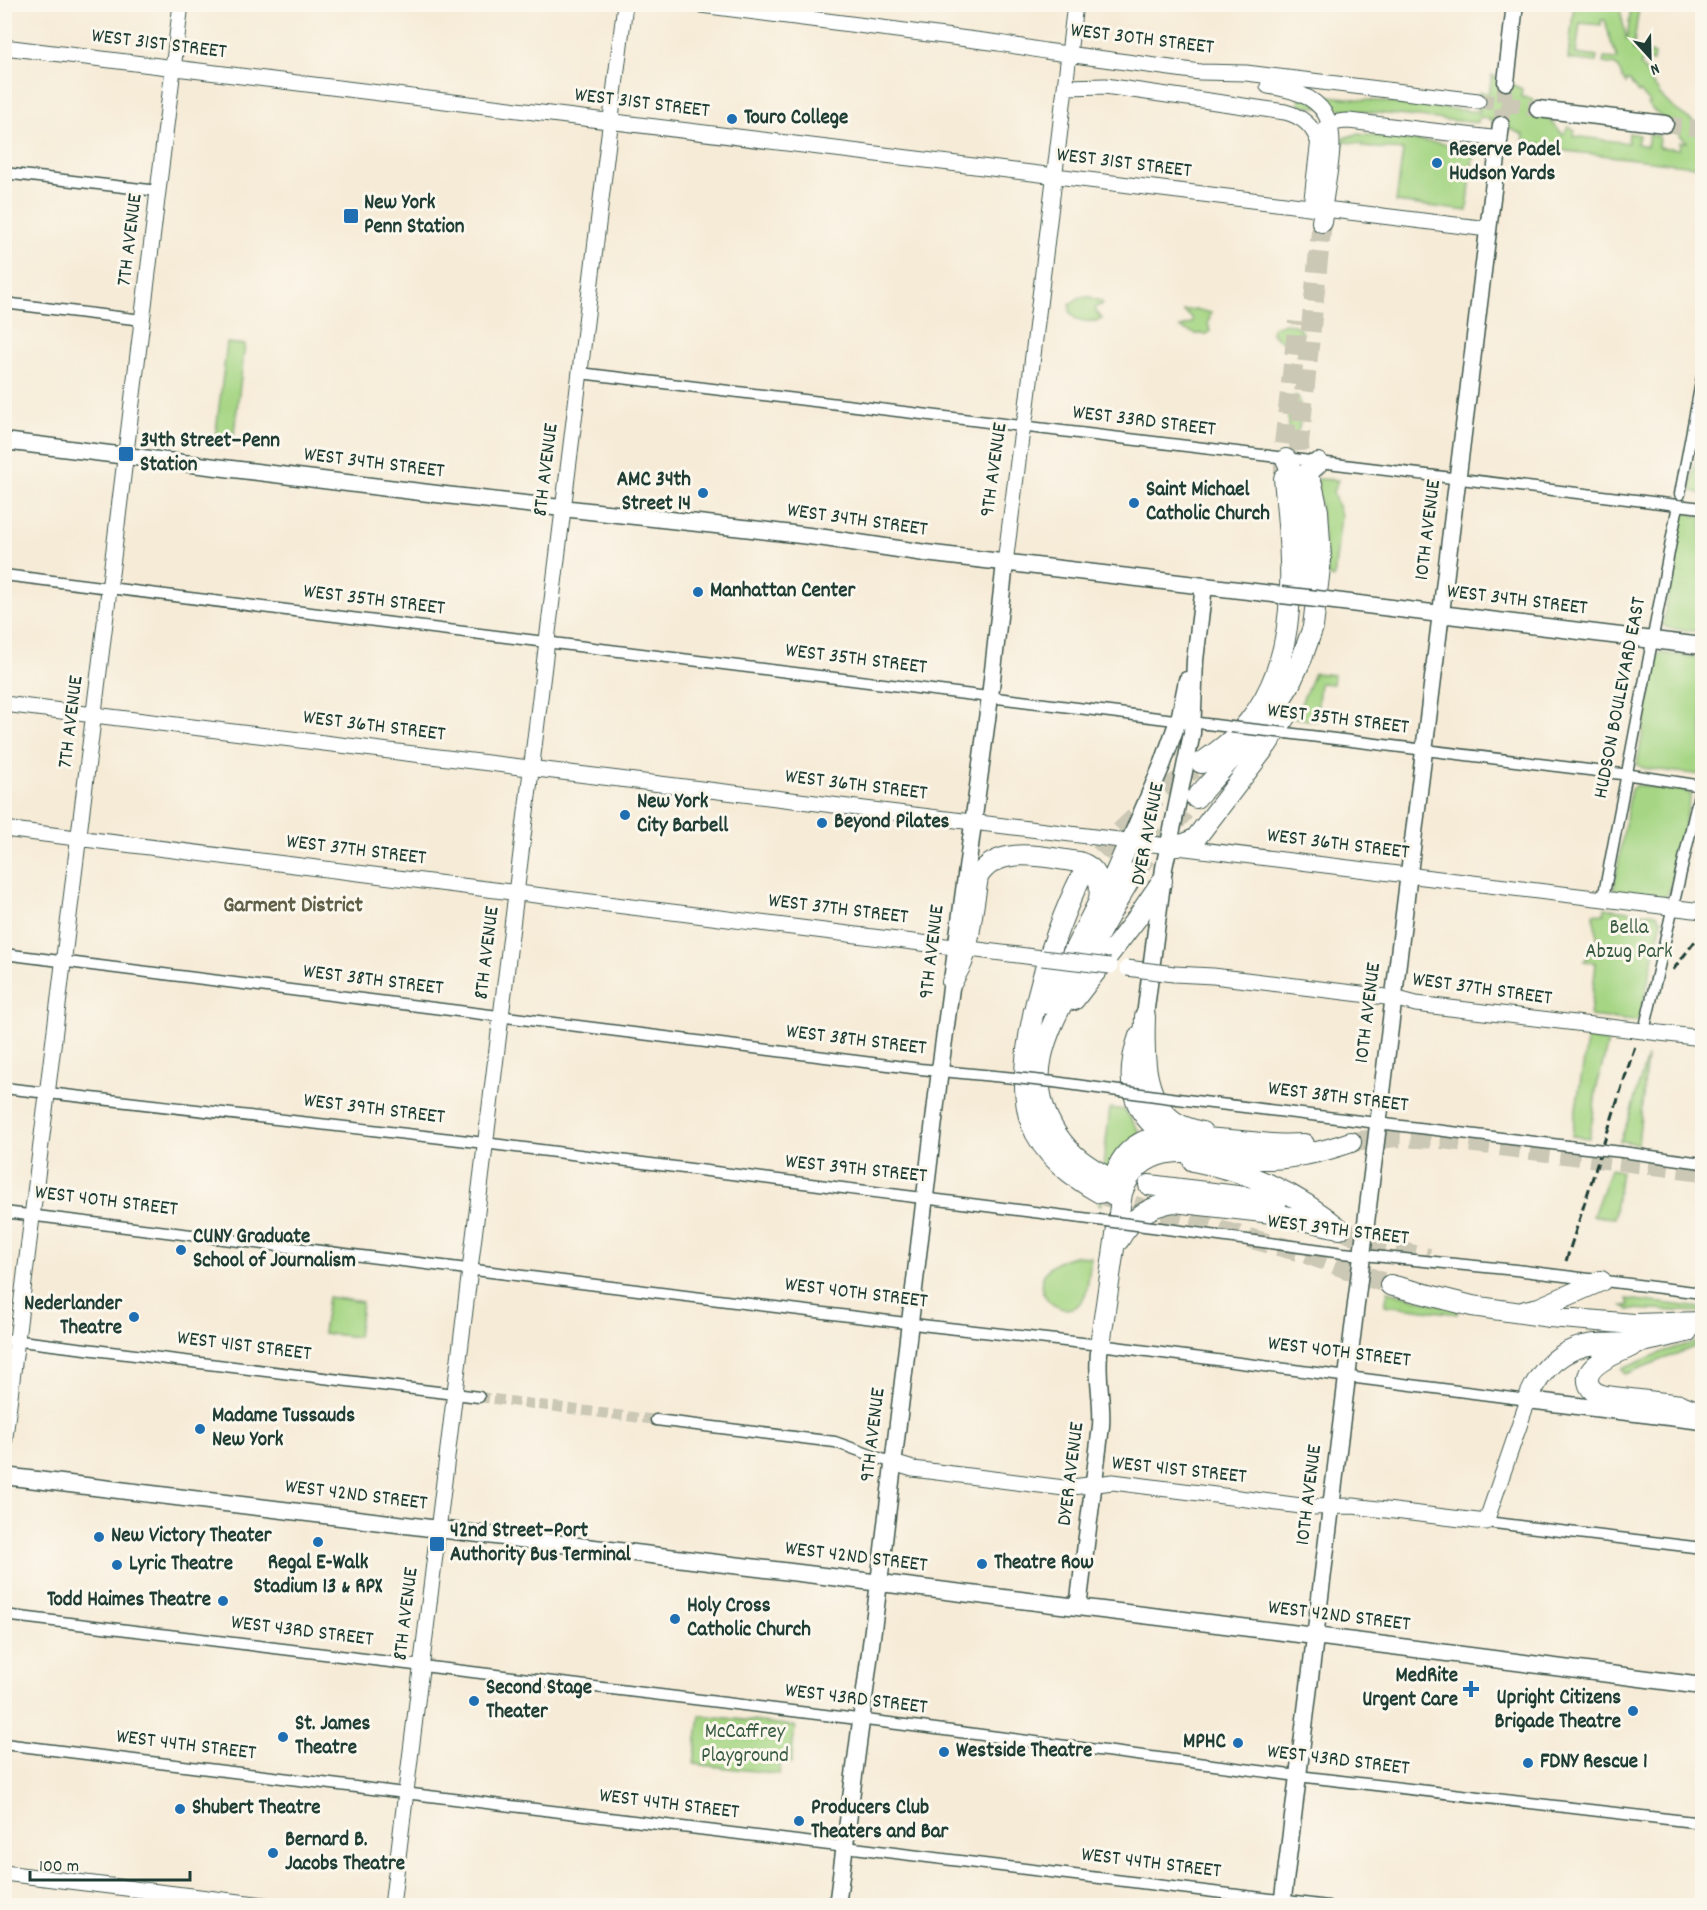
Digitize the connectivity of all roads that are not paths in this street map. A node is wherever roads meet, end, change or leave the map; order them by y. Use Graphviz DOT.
graph roads {
  1 [pos="181,4"];
  2 [pos="625,4"];
  3 [pos="693,4"];
  4 [pos="1075,4"];
  5 [pos="1515,4"];
  6 [pos="4,47"];
  7 [pos="1069,55"];
  8 [pos="173,68"];
  9 [pos="1200,72"];
  10 [pos="1506,82"];
  11 [pos="1066,87"];
  12 [pos="1478,101"];
  13 [pos="1538,109"];
  14 [pos="611,122"];
  15 [pos="1331,124"];
  16 [pos="1665,124"];
  17 [pos="1500,132"];
  18 [pos="1318,141"];
  19 [pos="4,173"];
  20 [pos="1055,176"];
  21 [pos="158,191"];
  22 [pos="1317,215"];
  23 [pos="1488,229"];
  24 [pos="4,303"];
  25 [pos="142,320"];
  26 [pos="580,373"];
  27 [pos="1702,377"];
  28 [pos="1023,427"];
  29 [pos="4,441"];
  30 [pos="125,456"];
  31 [pos="1318,463"];
  32 [pos="1285,468"];
  33 [pos="1457,478"];
  34 [pos="1312,484"];
  35 [pos="1679,499"];
  36 [pos="564,508"];
  37 [pos="1702,508"];
  38 [pos="1005,563"];
  39 [pos="4,575"];
  40 [pos="1204,586"];
  41 [pos="109,588"];
  42 [pos="1441,615"];
  43 [pos="1313,627"];
  44 [pos="1653,640"];
  45 [pos="547,642"];
  46 [pos="1702,646"];
  47 [pos="1282,681"];
  48 [pos="990,697"];
  49 [pos="4,704"];
  50 [pos="94,715"];
  51 [pos="1186,721"];
  52 [pos="1424,750"];
  53 [pos="1201,763"];
  54 [pos="532,767"];
  55 [pos="1627,775"];
  56 [pos="1702,786"];
  57 [pos="1196,798"];
  58 [pos="973,822"];
  59 [pos="4,830"];
  60 [pos="79,838"];
  61 [pos="1130,842"];
  62 [pos="1168,846"];
  63 [pos="1134,873"];
  64 [pos="1409,875"];
  65 [pos="1081,877"];
  66 [pos="1162,881"];
  67 [pos="517,892"];
  68 [pos="1603,899"];
  69 [pos="1098,903"];
  70 [pos="1673,908"];
  71 [pos="1702,911"];
  72 [pos="962,947"];
  73 [pos="4,954"];
  74 [pos="64,961"];
  75 [pos="952,982"];
  76 [pos="1394,998"];
  77 [pos="1145,1016"];
  78 [pos="502,1017"];
  79 [pos="1053,1025"];
  80 [pos="1644,1031"];
  81 [pos="1702,1038"];
  82 [pos="1027,1054"];
  83 [pos="940,1070"];
  84 [pos="4,1088"];
  85 [pos="47,1092"];
  86 [pos="1027,1106"];
  87 [pos="1379,1123"];
  88 [pos="1167,1136"];
  89 [pos="1222,1138"];
  90 [pos="486,1143"];
  91 [pos="1073,1155"];
  92 [pos="1702,1163"];
  93 [pos="1102,1174"];
  94 [pos="1149,1185"];
  95 [pos="1100,1194"];
  96 [pos="924,1198"];
  97 [pos="4,1212"];
  98 [pos="33,1215"];
  99 [pos="1117,1228"];
  100 [pos="1340,1229"];
  101 [pos="1113,1251"];
  102 [pos="1362,1254"];
  103 [pos="471,1269"];
  104 [pos="1601,1281"];
  105 [pos="1390,1285"];
  106 [pos="1702,1293"];
  107 [pos="1520,1313"];
  108 [pos="1702,1322"];
  109 [pos="911,1323"];
  110 [pos="1702,1329"];
  111 [pos="12,1339"];
  112 [pos="1641,1342"];
  113 [pos="1101,1345"];
  114 [pos="1347,1377"];
  115 [pos="455,1394"];
  116 [pos="479,1397"];
  117 [pos="1528,1400"];
  118 [pos="1681,1405"];
  119 [pos="1702,1407"];
  120 [pos="1702,1413"];
  121 [pos="656,1420"];
  122 [pos="1702,1421"];
  123 [pos="4,1445"];
  124 [pos="893,1463"];
  125 [pos="4,1476"];
  126 [pos="1095,1484"];
  127 [pos="1331,1506"];
  128 [pos="1486,1522"];
  129 [pos="439,1529"];
  130 [pos="1702,1548"];
  131 [pos="879,1583"];
  132 [pos="1078,1607"];
  133 [pos="4,1615"];
  134 [pos="1315,1636"];
  135 [pos="422,1667"];
  136 [pos="1702,1686"];
  137 [pos="860,1720"];
  138 [pos="4,1744"];
  139 [pos="1298,1776"];
  140 [pos="406,1793"];
  141 [pos="1702,1823"];
  142 [pos="844,1846"];
  143 [pos="4,1873"];
  144 [pos="1282,1903"];
  145 [pos="272,1905"];
  146 [pos="392,1905"];
  147 [pos="837,1905"];
  148 [pos="1328,1905"];
  1 -- 8 [label="main road, 7TH AVENUE"];
  2 -- 14 [label="main road, 8TH AVENUE"];
  3 -- 7 [label="main road, WEST 30TH STREET"];
  4 -- 7 [label="main road, 9TH AVENUE"];
  5 -- 10 [label="main road"];
  6 -- 8 [label="main road, WEST 31ST STREET"];
  7 -- 9 [label="main road, WEST 30TH STREET"];
  7 -- 11 [label="main road, 9TH AVENUE"];
  8 -- 14 [label="main road, WEST 31ST STREET"];
  8 -- 21 [label="main road, 7TH AVENUE"];
  9 -- 12 [label="main road, WEST 30TH STREET"];
  9 -- 15 [label="main road"];
  11 -- 18 [label="main road"];
  11 -- 20 [label="main road, 9TH AVENUE"];
  13 -- 16 [label="main road"];
  14 -- 20 [label="main road, WEST 31ST STREET"];
  14 -- 26 [label="main road, 8TH AVENUE"];
  15 -- 17 [label="main road"];
  15 -- 18 [label="main road"];
  15 -- 22 [label="main road"];
  17 -- 23 [label="main road, 10TH AVENUE"];
  18 -- 22 [label="main road"];
  19 -- 21 [label="street"];
  20 -- 22 [label="main road, WEST 31ST STREET"];
  20 -- 28 [label="main road, 9TH AVENUE"];
  21 -- 25 [label="main road, 7TH AVENUE"];
  22 -- 23 [label="main road, WEST 31ST STREET"];
  23 -- 33 [label="main road, 10TH AVENUE"];
  24 -- 25 [label="street"];
  25 -- 30 [label="main road, 7TH AVENUE"];
  26 -- 28 [label="street, WEST 33RD STREET"];
  26 -- 36 [label="main road, 8TH AVENUE"];
  27 -- 35 [label="street, HUDSON BOULEVARD EAST"];
  28 -- 32 [label="street, WEST 33RD STREET"];
  28 -- 38 [label="main road, 9TH AVENUE"];
  29 -- 30 [label="main road, WEST 34TH STREET"];
  30 -- 36 [label="main road, WEST 34TH STREET"];
  30 -- 41 [label="main road, 7TH AVENUE"];
  31 -- 32 [label="street, WEST 33RD STREET"];
  31 -- 33 [label="street, WEST 33RD STREET"];
  31 -- 47 [label="highway"];
  32 -- 47 [label="highway"];
  33 -- 35 [label="street, WEST 33RD STREET"];
  33 -- 42 [label="main road, 10TH AVENUE"];
  34 -- 43 [label="highway"];
  35 -- 37 [label="street, WEST 33RD STREET"];
  35 -- 44 [label="street, HUDSON BOULEVARD EAST"];
  36 -- 38 [label="main road, WEST 34TH STREET"];
  36 -- 45 [label="main road, 8TH AVENUE"];
  38 -- 40 [label="main road, WEST 34TH STREET"];
  38 -- 48 [label="main road, 9TH AVENUE"];
  39 -- 41 [label="street, WEST 35TH STREET"];
  40 -- 42 [label="main road, WEST 34TH STREET, bridge"];
  40 -- 51 [label="main road, DYER AVENUE"];
  41 -- 45 [label="street, WEST 35TH STREET"];
  41 -- 50 [label="main road, 7TH AVENUE"];
  42 -- 44 [label="main road, WEST 34TH STREET"];
  42 -- 52 [label="main road, 10TH AVENUE"];
  43 -- 47 [label="highway"];
  43 -- 62 [label="highway"];
  44 -- 46 [label="main road, WEST 34TH STREET"];
  44 -- 55 [label="street, HUDSON BOULEVARD EAST"];
  45 -- 48 [label="street, WEST 35TH STREET"];
  45 -- 54 [label="main road, 8TH AVENUE"];
  47 -- 53 [label="highway"];
  47 -- 57 [label="highway"];
  48 -- 51 [label="street, WEST 35TH STREET"];
  48 -- 58 [label="main road, 9TH AVENUE"];
  49 -- 50 [label="main road, WEST 36TH STREET"];
  50 -- 54 [label="main road, WEST 36TH STREET"];
  50 -- 60 [label="main road, 7TH AVENUE"];
  51 -- 52 [label="street, WEST 35TH STREET, bridge"];
  51 -- 61 [label="main road, DYER AVENUE"];
  51 -- 62 [label="main road, DYER AVENUE"];
  52 -- 55 [label="street, WEST 35TH STREET"];
  52 -- 64 [label="main road, 10TH AVENUE"];
  54 -- 58 [label="main road, WEST 36TH STREET"];
  54 -- 67 [label="main road, 8TH AVENUE"];
  55 -- 56 [label="street, WEST 35TH STREET"];
  55 -- 68 [label="street, HUDSON BOULEVARD EAST"];
  56 -- 70 [label="street"];
  58 -- 61 [label="main road, WEST 36TH STREET"];
  58 -- 72 [label="main road, 9TH AVENUE"];
  59 -- 60 [label="main road, WEST 37TH STREET"];
  60 -- 67 [label="main road, WEST 37TH STREET"];
  60 -- 74 [label="main road, 7TH AVENUE"];
  61 -- 62 [label="main road, WEST 36TH STREET"];
  61 -- 69 [label="highway"];
  62 -- 64 [label="main road, WEST 36TH STREET"];
  62 -- 66 [label="main road, DYER AVENUE"];
  63 -- 79 [label="highway"];
  64 -- 68 [label="main road, WEST 36TH STREET"];
  64 -- 76 [label="main road, 10TH AVENUE"];
  65 -- 82 [label="highway"];
  66 -- 77 [label="main road, DYER AVENUE"];
  66 -- 79 [label="highway"];
  67 -- 72 [label="main road, WEST 37TH STREET"];
  67 -- 78 [label="main road, 8TH AVENUE"];
  68 -- 70 [label="main road, WEST 36TH STREET"];
  69 -- 72 [label="highway"];
  69 -- 82 [label="highway"];
  70 -- 71 [label="main road, WEST 36TH STREET"];
  70 -- 80 [label="street"];
  72 -- 75 [label="highway"];
  72 -- 76 [label="main road, WEST 37TH STREET, bridge"];
  73 -- 74 [label="street, WEST 38TH STREET"];
  74 -- 78 [label="street, WEST 38TH STREET"];
  74 -- 85 [label="main road, 7TH AVENUE"];
  75 -- 83 [label="main road, 9TH AVENUE"];
  76 -- 80 [label="main road, WEST 37TH STREET"];
  76 -- 87 [label="main road, 10TH AVENUE"];
  77 -- 88 [label="highway"];
  77 -- 89 [label="highway"];
  78 -- 83 [label="street, WEST 38TH STREET"];
  78 -- 90 [label="main road, 8TH AVENUE"];
  79 -- 91 [label="highway"];
  80 -- 81 [label="main road, WEST 37TH STREET"];
  82 -- 86 [label="highway"];
  83 -- 87 [label="street, WEST 38TH STREET, bridge"];
  83 -- 96 [label="main road, 9TH AVENUE"];
  84 -- 85 [label="street, WEST 39TH STREET"];
  85 -- 90 [label="street, WEST 39TH STREET"];
  85 -- 98 [label="main road, 7TH AVENUE"];
  86 -- 91 [label="highway"];
  86 -- 95 [label="highway"];
  87 -- 92 [label="street, WEST 38TH STREET, bridge"];
  87 -- 102 [label="main road, 10TH AVENUE"];
  88 -- 89 [label="highway"];
  88 -- 99 [label="highway"];
  89 -- 99 [label="highway"];
  90 -- 96 [label="street, WEST 39TH STREET"];
  90 -- 103 [label="main road, 8TH AVENUE"];
  91 -- 93 [label="highway"];
  94 -- 100 [label="highway"];
  96 -- 102 [label="street, WEST 39TH STREET, bridge"];
  96 -- 109 [label="main road, 9TH AVENUE"];
  97 -- 98 [label="street, WEST 40TH STREET"];
  98 -- 103 [label="street, WEST 40TH STREET"];
  98 -- 111 [label="main road, 7TH AVENUE"];
  99 -- 100 [label="highway"];
  99 -- 101 [label="highway"];
  100 -- 101 [label="highway"];
  101 -- 113 [label="highway"];
  102 -- 104 [label="street, WEST 39TH STREET"];
  102 -- 114 [label="main road, 10TH AVENUE"];
  103 -- 109 [label="street, WEST 40TH STREET"];
  103 -- 115 [label="main road, 8TH AVENUE"];
  104 -- 106 [label="street, WEST 39TH STREET"];
  104 -- 107 [label="highway"];
  105 -- 107 [label="highway"];
  107 -- 108 [label="highway"];
  109 -- 113 [label="street, WEST 40TH STREET"];
  109 -- 124 [label="main road, 9TH AVENUE"];
  110 -- 112 [label="highway"];
  111 -- 115 [label="street, WEST 41ST STREET"];
  111 -- 123 [label="main road, 7TH AVENUE"];
  112 -- 117 [label="highway"];
  112 -- 118 [label="highway"];
  113 -- 114 [label="street, WEST 40TH STREET"];
  113 -- 126 [label="main road, DYER AVENUE"];
  114 -- 117 [label="street, WEST 40TH STREET"];
  114 -- 127 [label="main road, 10TH AVENUE"];
  115 -- 116 [label="street, WEST 41ST STREET"];
  115 -- 129 [label="main road, 8TH AVENUE"];
  117 -- 122 [label="main road, WEST 40TH STREET"];
  117 -- 128 [label="main road"];
  118 -- 119 [label="main road"];
  118 -- 120 [label="highway"];
  121 -- 124 [label="street, WEST 41ST STREET"];
  124 -- 126 [label="main road, WEST 41ST STREET"];
  124 -- 131 [label="main road, 9TH AVENUE"];
  125 -- 129 [label="main road, WEST 42ND STREET"];
  126 -- 127 [label="main road, WEST 41ST STREET"];
  126 -- 132 [label="main road, DYER AVENUE"];
  127 -- 128 [label="main road, WEST 41ST STREET"];
  127 -- 134 [label="main road, 10TH AVENUE"];
  128 -- 130 [label="street, WEST 41ST STREET"];
  129 -- 131 [label="main road, WEST 42ND STREET"];
  129 -- 135 [label="main road, 8TH AVENUE"];
  131 -- 132 [label="main road, WEST 42ND STREET"];
  131 -- 137 [label="main road, 9TH AVENUE"];
  132 -- 134 [label="main road, WEST 42ND STREET"];
  133 -- 135 [label="street, WEST 43RD STREET"];
  134 -- 136 [label="main road, WEST 42ND STREET"];
  134 -- 139 [label="main road, 10TH AVENUE"];
  135 -- 137 [label="street, WEST 43RD STREET"];
  135 -- 140 [label="main road, 8TH AVENUE"];
  137 -- 139 [label="street, WEST 43RD STREET"];
  137 -- 142 [label="main road, 9TH AVENUE"];
  138 -- 140 [label="street, WEST 44TH STREET"];
  139 -- 141 [label="street, WEST 43RD STREET"];
  139 -- 144 [label="main road, 10TH AVENUE"];
  140 -- 142 [label="street, WEST 44TH STREET"];
  140 -- 146 [label="main road, 8TH AVENUE"];
  142 -- 144 [label="street, WEST 44TH STREET"];
  142 -- 147 [label="main road, 9TH AVENUE"];
  143 -- 145 [label="main road"];
  144 -- 148 [label="street, WEST 44TH STREET"];
}
